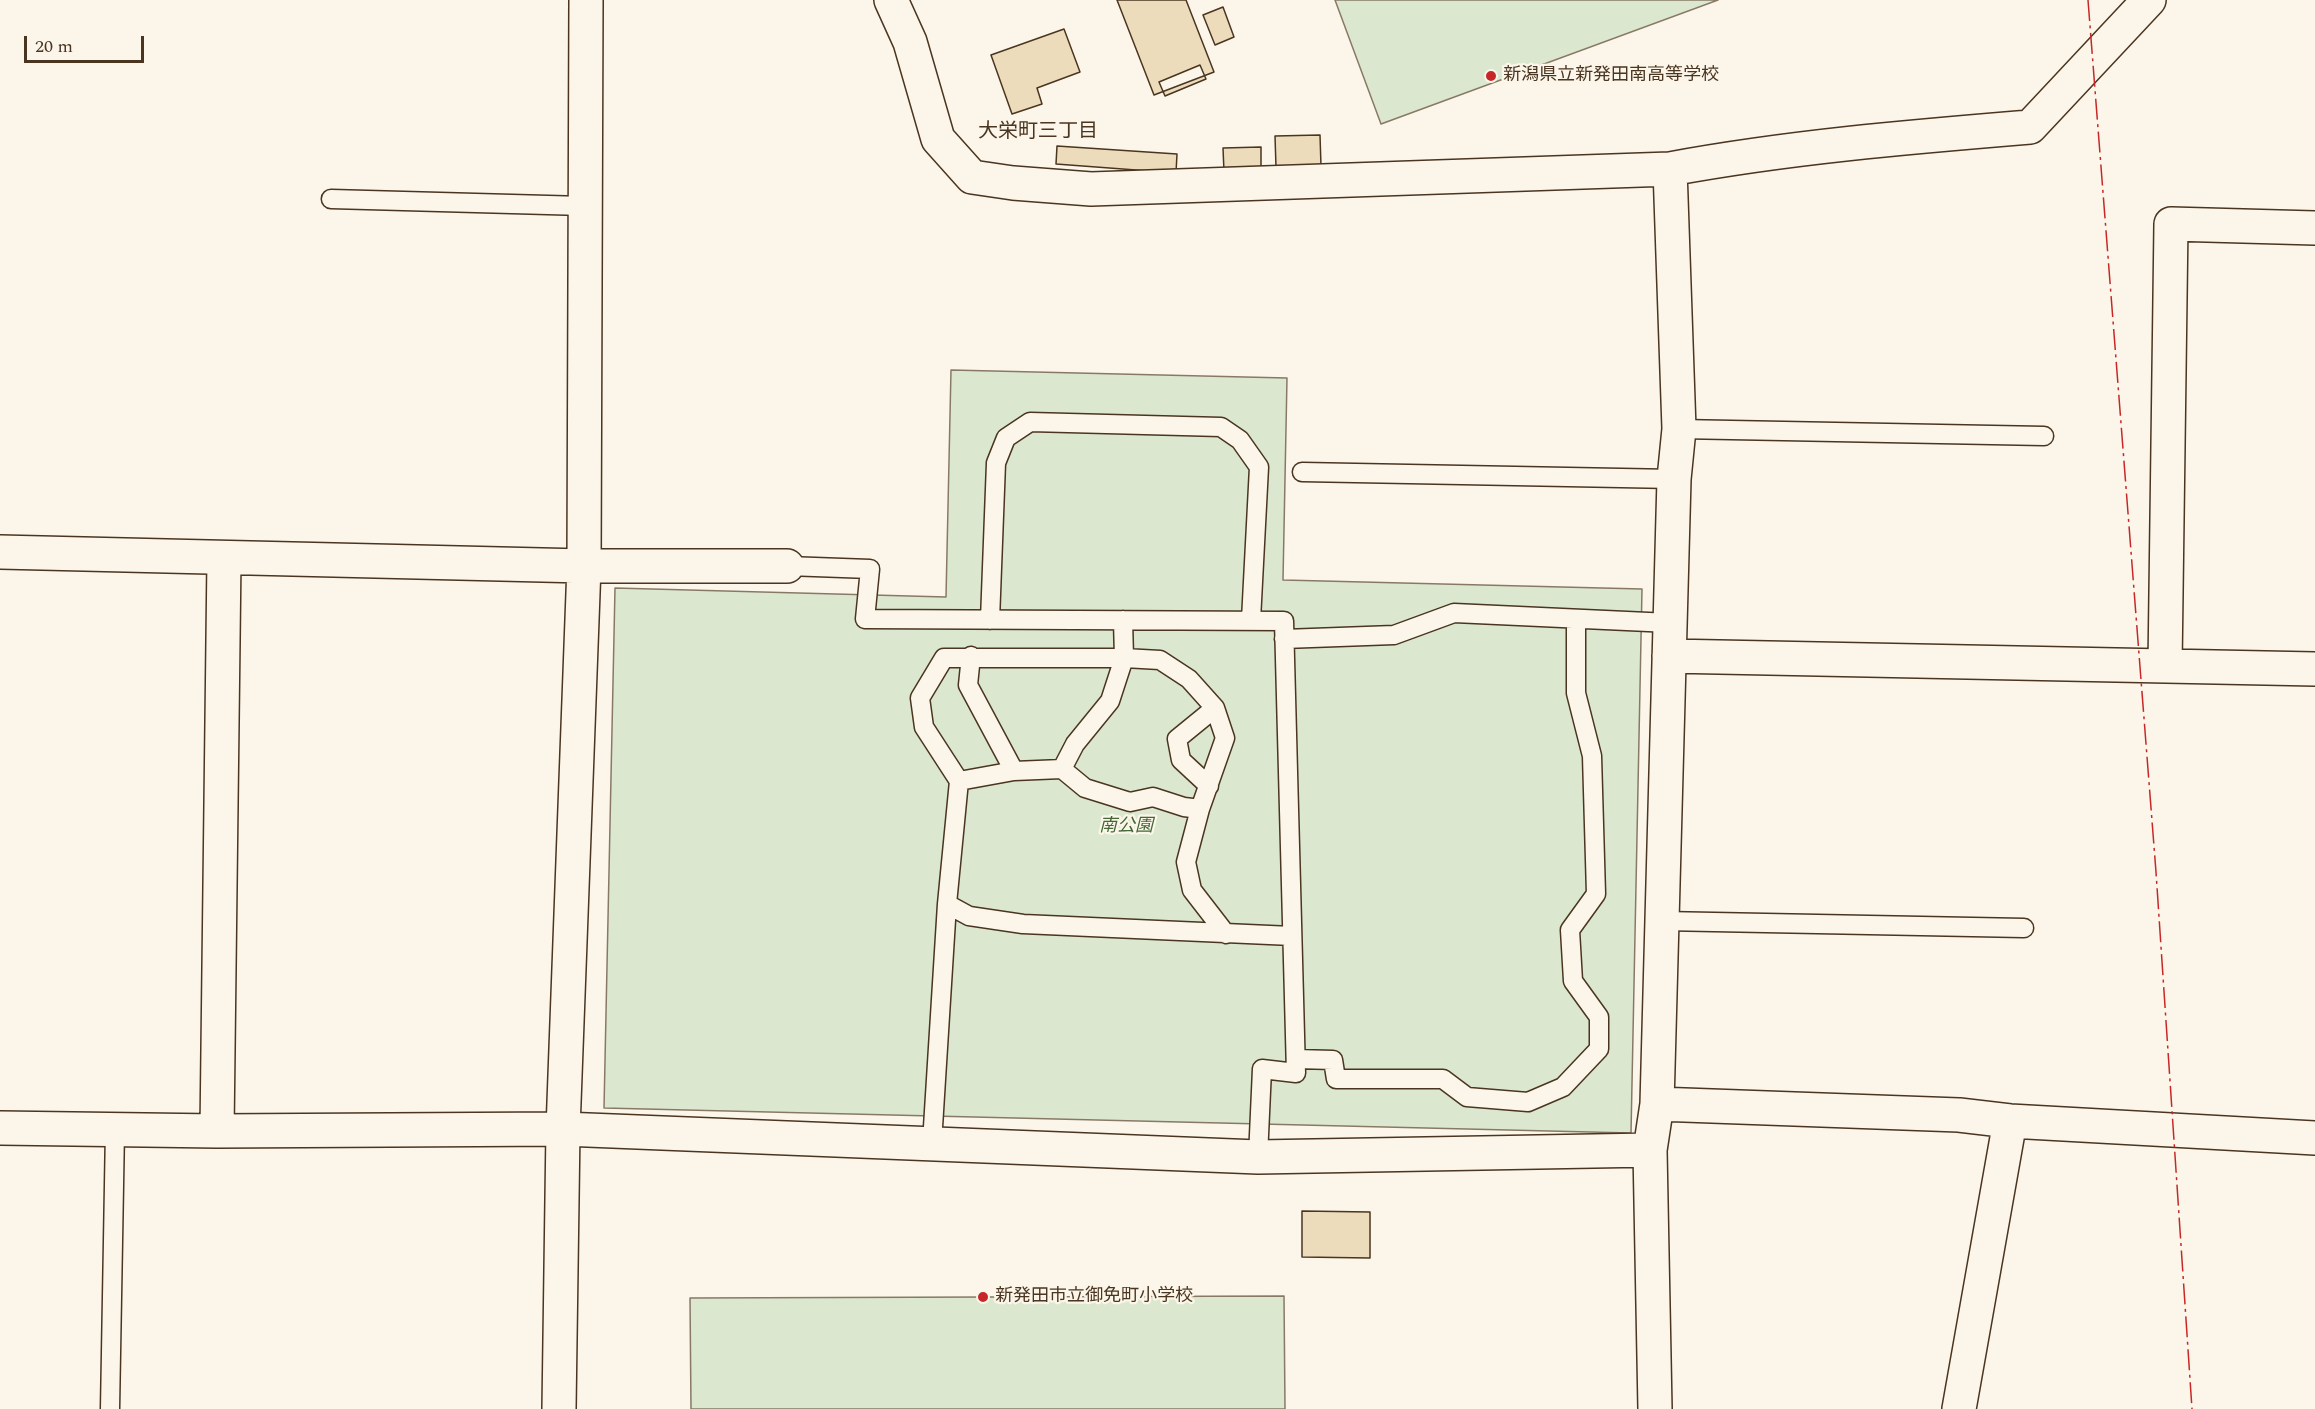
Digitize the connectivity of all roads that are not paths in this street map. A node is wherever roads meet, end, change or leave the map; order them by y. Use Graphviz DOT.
graph roads {
  1 [pos="586,0"];
  2 [pos="891,0"];
  3 [pos="2149,0"];
  4 [pos="1670,170"];
  5 [pos="331,199"];
  6 [pos="585,206"];
  7 [pos="2315,228"];
  8 [pos="1679,429"];
  9 [pos="2044,436"];
  10 [pos="1302,472"];
  11 [pos="1674,478"];
  12 [pos="0,552"];
  13 [pos="224,558"];
  14 [pos="584,566"];
  15 [pos="787,566"];
  16 [pos="1576,619"];
  17 [pos="990,620"];
  18 [pos="1123,620"];
  19 [pos="1251,620"];
  20 [pos="1670,623"];
  21 [pos="1284,639"];
  22 [pos="972,656"];
  23 [pos="1669,656"];
  24 [pos="1124,658"];
  25 [pos="2165,666"];
  26 [pos="2315,669"];
  27 [pos="1215,708"];
  28 [pos="1062,769"];
  29 [pos="1014,771"];
  30 [pos="959,781"];
  31 [pos="1209,786"];
  32 [pos="1200,809"];
  33 [pos="947,904"];
  34 [pos="1662,921"];
  35 [pos="2024,928"];
  36 [pos="1226,934"];
  37 [pos="1292,936"];
  38 [pos="1296,1059"];
  39 [pos="1657,1104"];
  40 [pos="2010,1121"];
  41 [pos="0,1128"];
  42 [pos="563,1129"];
  43 [pos="115,1130"];
  44 [pos="217,1131"];
  45 [pos="2315,1138"];
  46 [pos="932,1143"];
  47 [pos="1650,1150"];
  48 [pos="1258,1157"];
  49 [pos="111,1409"];
  50 [pos="559,1409"];
  51 [pos="1655,1409"];
  52 [pos="1959,1409"];
  1 -- 6 [label="street"];
  2 -- 4 [label="street"];
  3 -- 4 [label="street"];
  4 -- 8 [label="street"];
  5 -- 6 [label="lane"];
  6 -- 14 [label="street"];
  7 -- 25 [label="street"];
  8 -- 9 [label="lane"];
  8 -- 11 [label="street"];
  10 -- 11 [label="lane"];
  11 -- 20 [label="street"];
  12 -- 13 [label="street"];
  13 -- 14 [label="street"];
  13 -- 44 [label="street"];
  14 -- 15 [label="street"];
  14 -- 42 [label="street"];
  15 -- 17 [label="lane"];
  16 -- 20 [label="lane"];
  16 -- 21 [label="lane"];
  16 -- 38 [label="lane"];
  17 -- 18 [label="lane"];
  17 -- 19 [label="lane"];
  18 -- 19 [label="lane"];
  18 -- 24 [label="lane"];
  19 -- 21 [label="lane"];
  20 -- 23 [label="street"];
  21 -- 37 [label="lane"];
  22 -- 24 [label="lane"];
  22 -- 29 [label="lane"];
  22 -- 30 [label="lane"];
  23 -- 25 [label="street"];
  23 -- 34 [label="street"];
  24 -- 27 [label="lane"];
  24 -- 28 [label="lane"];
  25 -- 26 [label="street"];
  27 -- 31 [label="lane"];
  27 -- 31 [label="lane"];
  28 -- 29 [label="lane"];
  28 -- 32 [label="lane"];
  29 -- 30 [label="lane"];
  30 -- 33 [label="lane"];
  31 -- 32 [label="lane"];
  32 -- 36 [label="lane"];
  33 -- 36 [label="lane"];
  33 -- 46 [label="lane"];
  34 -- 35 [label="lane"];
  34 -- 39 [label="street"];
  36 -- 37 [label="lane"];
  37 -- 38 [label="lane"];
  38 -- 48 [label="lane"];
  39 -- 40 [label="street"];
  39 -- 47 [label="street"];
  40 -- 45 [label="street"];
  40 -- 52 [label="street"];
  41 -- 43 [label="street"];
  42 -- 44 [label="street"];
  42 -- 46 [label="street"];
  42 -- 50 [label="street"];
  43 -- 44 [label="street"];
  43 -- 49 [label="lane"];
  46 -- 48 [label="street"];
  47 -- 48 [label="street"];
  47 -- 51 [label="street"];
}
